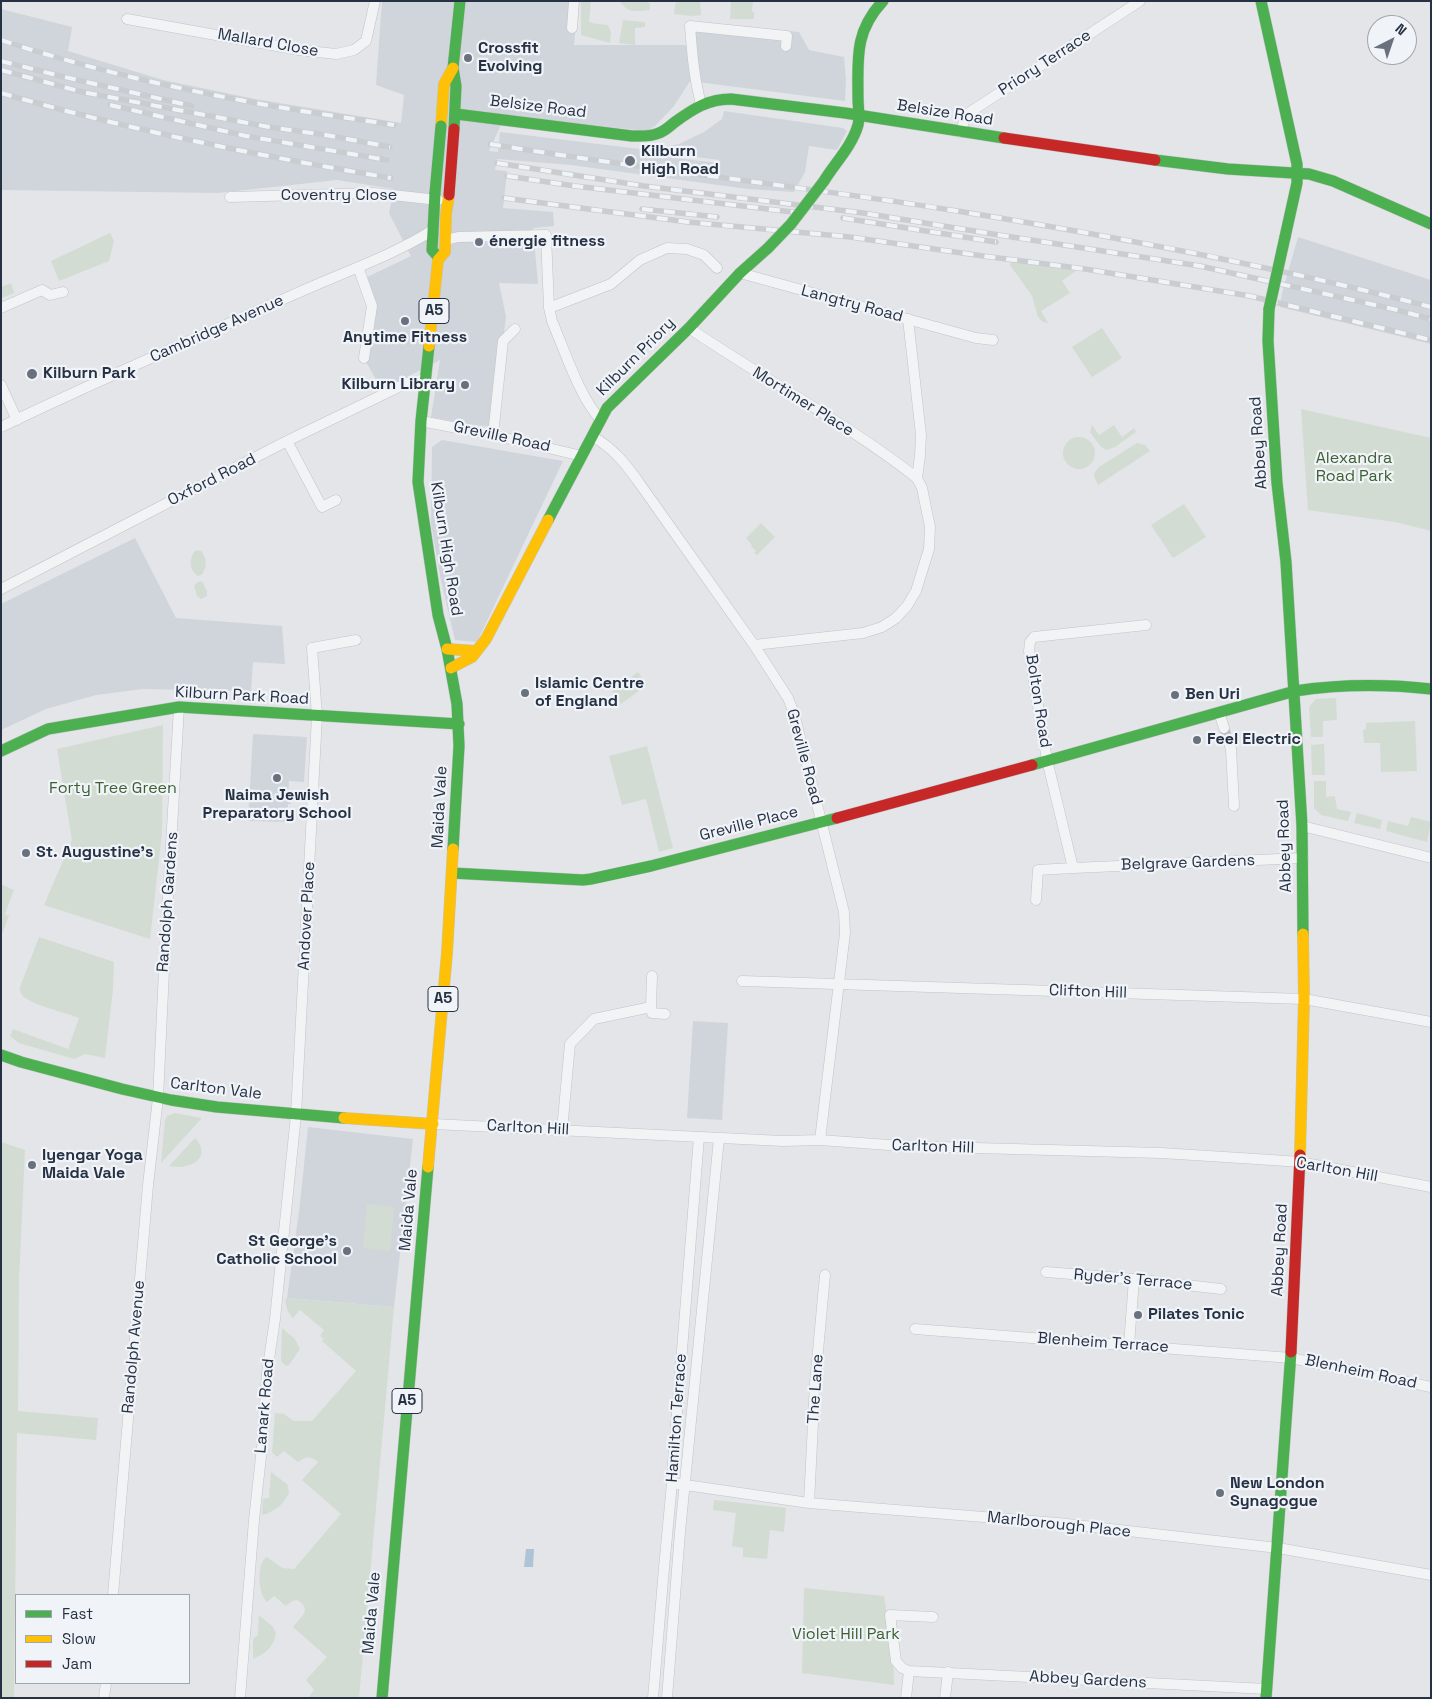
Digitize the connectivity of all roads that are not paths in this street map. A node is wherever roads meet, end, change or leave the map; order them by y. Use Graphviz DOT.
graph roads {
  1 [pos="375,1"];
  2 [pos="460,1"];
  3 [pos="574,1"];
  4 [pos="883,1"];
  5 [pos="1140,1"];
  6 [pos="1261,1"];
  7 [pos="127,19"];
  8 [pos="572,28"];
  9 [pos="786,46"];
  10 [pos="453,68"];
  11 [pos="701,104"];
  12 [pos="456,114"];
  13 [pos="858,115"];
  14 [pos="441,126"];
  15 [pos="960,132"];
  16 [pos="1298,173"];
  17 [pos="435,196"];
  18 [pos="230,197"];
  19 [pos="448,198"];
  20 [pos="446,214"];
  21 [pos="1431,224"];
  22 [pos="433,230"];
  23 [pos="446,240"];
  24 [pos="439,258"];
  25 [pos="358,267"];
  26 [pos="717,268"];
  27 [pos="740,273"];
  28 [pos="63,292"];
  29 [pos="1,308"];
  30 [pos="550,308"];
  31 [pos="908,319"];
  32 [pos="689,328"];
  33 [pos="515,329"];
  34 [pos="993,340"];
  35 [pos="364,358"];
  36 [pos="425,378"];
  37 [pos="1,385"];
  38 [pos="600,419"];
  39 [pos="16,420"];
  40 [pos="421,421"];
  41 [pos="1,427"];
  42 [pos="493,435"];
  43 [pos="592,436"];
  44 [pos="287,441"];
  45 [pos="582,456"];
  46 [pos="917,478"];
  47 [pos="336,500"];
  48 [pos="1,589"];
  49 [pos="1146,625"];
  50 [pos="356,640"];
  51 [pos="754,645"];
  52 [pos="447,649"];
  53 [pos="476,651"];
  54 [pos="451,668"];
  55 [pos="1431,689"];
  56 [pos="1295,691"];
  57 [pos="179,707"];
  58 [pos="1219,712"];
  59 [pos="317,716"];
  60 [pos="458,724"];
  61 [pos="1224,728"];
  62 [pos="1228,743"];
  63 [pos="1,751"];
  64 [pos="1047,760"];
  65 [pos="1234,806"];
  66 [pos="822,822"];
  67 [pos="1302,826"];
  68 [pos="1303,858"];
  69 [pos="1431,858"];
  70 [pos="1073,868"];
  71 [pos="452,873"];
  72 [pos="1036,900"];
  73 [pos="652,976"];
  74 [pos="742,981"];
  75 [pos="839,984"];
  76 [pos="1304,1000"];
  77 [pos="651,1007"];
  78 [pos="665,1014"];
  79 [pos="1431,1022"];
  80 [pos="1,1055"];
  81 [pos="158,1098"];
  82 [pos="296,1115"];
  83 [pos="433,1124"];
  84 [pos="562,1130"];
  85 [pos="699,1137"];
  86 [pos="719,1138"];
  87 [pos="820,1140"];
  88 [pos="1300,1162"];
  89 [pos="1431,1187"];
  90 [pos="1046,1272"];
  91 [pos="825,1275"];
  92 [pos="1134,1279"];
  93 [pos="1220,1288"];
  94 [pos="915,1329"];
  95 [pos="1129,1345"];
  96 [pos="1291,1358"];
  97 [pos="1431,1387"];
  98 [pos="672,1483"];
  99 [pos="685,1485"];
  100 [pos="809,1502"];
  101 [pos="1278,1548"];
  102 [pos="1431,1575"];
  103 [pos="113,1594"];
  104 [pos="933,1617"];
  105 [pos="909,1671"];
  106 [pos="948,1672"];
  107 [pos="106,1684"];
  108 [pos="1267,1693"];
  109 [pos="104,1698"];
  110 [pos="240,1698"];
  111 [pos="382,1698"];
  112 [pos="653,1698"];
  113 [pos="667,1698"];
  114 [pos="906,1698"];
  115 [pos="946,1698"];
  1 -- 7 [label="street, Mallard Close"];
  2 -- 10 [label="main road, Kilburn High Road / A5"];
  3 -- 8 [label="street"];
  4 -- 13 [label="main road, Kilburn Priory"];
  5 -- 15 [label="street, Priory Terrace"];
  6 -- 16 [label="main road, Abbey Road"];
  9 -- 11 [label="street"];
  10 -- 12 [label="main road, Kilburn High Road / A5"];
  10 -- 14 [label="main road, Kilburn High Road / A5"];
  11 -- 12 [label="main road, Belsize Road"];
  11 -- 13 [label="main road, Belsize Road"];
  12 -- 14 [label="main road"];
  12 -- 19 [label="main road, Kilburn High Road / A5, bridge"];
  13 -- 15 [label="main road, Belsize Road"];
  13 -- 27 [label="main road, Kilburn Priory, bridge"];
  14 -- 17 [label="main road, Kilburn High Road / A5, bridge"];
  15 -- 16 [label="main road, Belsize Road"];
  16 -- 21 [label="main road, Belsize Road"];
  16 -- 56 [label="main road, Abbey Road, bridge"];
  17 -- 18 [label="street, Coventry Close"];
  17 -- 19 [label="street, Coventry Close"];
  17 -- 22 [label="main road, Kilburn High Road / A5"];
  19 -- 20 [label="main road, Kilburn High Road / A5"];
  20 -- 22 [label="main road, Kilburn High Road"];
  20 -- 23 [label="main road, Kilburn High Road / A5"];
  22 -- 24 [label="main road, Kilburn High Road / A5"];
  22 -- 25 [label="street, Cambridge Avenue"];
  23 -- 24 [label="main road, Kilburn High Road / A5"];
  23 -- 30 [label="street"];
  24 -- 36 [label="main road, Kilburn High Road / A5"];
  25 -- 35 [label="street"];
  25 -- 39 [label="street, Cambridge Avenue"];
  26 -- 30 [label="street"];
  27 -- 31 [label="street, Langtry Road"];
  27 -- 32 [label="main road, Kilburn Priory"];
  28 -- 29 [label="street"];
  30 -- 38 [label="street"];
  31 -- 34 [label="street, Langtry Road"];
  31 -- 46 [label="street"];
  32 -- 38 [label="main road, Kilburn Priory"];
  32 -- 46 [label="street, Mortimer Place"];
  33 -- 42 [label="street"];
  36 -- 40 [label="main road, Kilburn High Road / A5"];
  36 -- 44 [label="street, Oxford Road"];
  37 -- 39 [label="street"];
  38 -- 43 [label="main road, Kilburn Priory"];
  39 -- 41 [label="street, Cambridge Avenue"];
  40 -- 42 [label="street, Greville Road"];
  40 -- 52 [label="main road, Kilburn High Road / A5"];
  42 -- 45 [label="street, Greville Road"];
  43 -- 45 [label="main road, Kilburn Priory"];
  43 -- 51 [label="street, Greville Road"];
  44 -- 47 [label="street"];
  44 -- 48 [label="street, Oxford Road"];
  45 -- 53 [label="main road, Kilburn Priory"];
  46 -- 51 [label="street"];
  49 -- 64 [label="street, Bolton Road"];
  50 -- 59 [label="street, Andover Place"];
  51 -- 66 [label="street, Greville Road"];
  52 -- 53 [label="main road"];
  52 -- 54 [label="main road, Kilburn High Road / A5"];
  53 -- 54 [label="main road, Kilburn Priory"];
  54 -- 60 [label="main road, Kilburn High Road / A5"];
  55 -- 56 [label="main road, Greville Place"];
  56 -- 58 [label="main road, Greville Place"];
  56 -- 67 [label="main road, Abbey Road"];
  57 -- 59 [label="main road, Kilburn Park Road"];
  57 -- 63 [label="main road, Kilburn Park Road"];
  57 -- 81 [label="street, Randolph Gardens"];
  58 -- 61 [label="street"];
  58 -- 64 [label="main road, Greville Place"];
  59 -- 60 [label="main road, Kilburn Park Road"];
  59 -- 82 [label="street, Andover Place"];
  60 -- 71 [label="main road, Maida Vale / A5"];
  62 -- 65 [label="street"];
  64 -- 66 [label="main road, Greville Place"];
  64 -- 70 [label="street"];
  66 -- 71 [label="main road, Greville Place"];
  66 -- 75 [label="street, Greville Road"];
  67 -- 68 [label="main road, Abbey Road"];
  67 -- 69 [label="street"];
  68 -- 70 [label="street, Belgrave Gardens"];
  68 -- 76 [label="main road, Abbey Road"];
  70 -- 72 [label="street, Belgrave Gardens"];
  71 -- 83 [label="main road, Maida Vale / A5"];
  73 -- 77 [label="street"];
  74 -- 75 [label="street, Clifton Hill"];
  75 -- 76 [label="street, Clifton Hill"];
  75 -- 87 [label="street, Greville Road"];
  76 -- 79 [label="street, Clifton Hill"];
  76 -- 88 [label="main road, Abbey Road"];
  77 -- 78 [label="street"];
  77 -- 84 [label="street"];
  80 -- 81 [label="main road, Carlton Vale"];
  81 -- 82 [label="main road, Carlton Vale"];
  81 -- 103 [label="street, Randolph Avenue"];
  82 -- 83 [label="main road, Carlton Vale"];
  82 -- 110 [label="street, Lanark Road"];
  83 -- 84 [label="street, Carlton Hill"];
  83 -- 111 [label="main road, Maida Vale / A5"];
  84 -- 85 [label="street, Carlton Hill"];
  85 -- 86 [label="street, Carlton Hill"];
  85 -- 98 [label="street, Hamilton Terrace"];
  86 -- 87 [label="street, Carlton Hill"];
  86 -- 99 [label="street, Hamilton Terrace"];
  87 -- 88 [label="street, Carlton Hill"];
  88 -- 89 [label="street, Carlton Hill"];
  88 -- 96 [label="main road, Abbey Road"];
  90 -- 92 [label="street, Ryder's Terrace"];
  91 -- 100 [label="street, The Lane"];
  92 -- 93 [label="street, Ryder's Terrace"];
  92 -- 95 [label="street"];
  94 -- 95 [label="street, Blenheim Terrace"];
  95 -- 96 [label="street, Blenheim Terrace"];
  96 -- 97 [label="street, Blenheim Road"];
  96 -- 101 [label="main road, Abbey Road"];
  98 -- 99 [label="street, Marlborough Place"];
  98 -- 112 [label="street, Hamilton Terrace"];
  99 -- 100 [label="street, Marlborough Place"];
  99 -- 113 [label="street, Hamilton Terrace"];
  100 -- 101 [label="street, Marlborough Place"];
  101 -- 102 [label="street, Marlborough Place"];
  101 -- 108 [label="main road, Abbey Road"];
  104 -- 105 [label="street"];
  105 -- 106 [label="street, Abbey Gardens"];
  105 -- 114 [label="street"];
  106 -- 108 [label="street, Abbey Gardens"];
  106 -- 115 [label="street"];
  107 -- 109 [label="street"];
}
